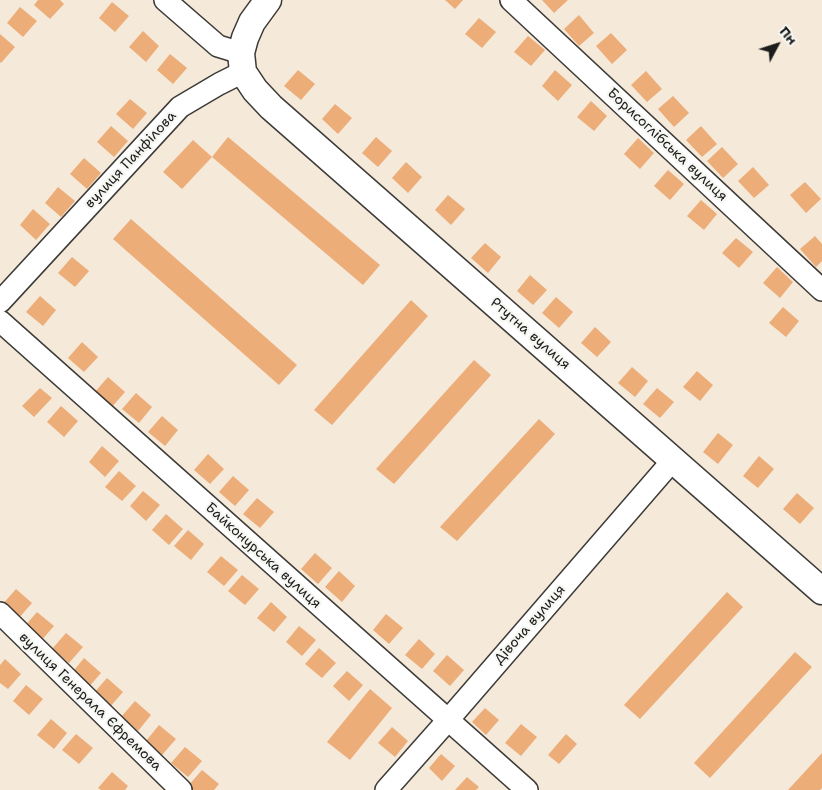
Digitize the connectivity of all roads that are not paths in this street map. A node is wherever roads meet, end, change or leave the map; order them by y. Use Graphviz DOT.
graph roads {
  1 [pos="165,0"];
  2 [pos="511,0"];
  3 [pos="266,1"];
  4 [pos="242,63"];
  5 [pos="822,290"];
  6 [pos="0,302"];
  7 [pos="0,321"];
  8 [pos="673,460"];
  9 [pos="822,592"];
  10 [pos="0,613"];
  11 [pos="448,720"];
  12 [pos="181,790"];
  13 [pos="386,790"];
  14 [pos="527,790"];
  1 -- 4 [label="street"];
  2 -- 5 [label="street, Борисоглібська вулиця"];
  3 -- 4 [label="main road"];
  4 -- 6 [label="street, вулиця Панфілова"];
  4 -- 8 [label="main road, Ртутна вулиця"];
  7 -- 11 [label="street, Байконурська вулиця"];
  8 -- 9 [label="main road, Ртутна вулиця"];
  8 -- 11 [label="street, Дівоча вулиця"];
  10 -- 12 [label="street, вулиця Генерала Єфремова"];
  11 -- 13 [label="street, Дівоча вулиця"];
  11 -- 14 [label="street, Байконурська вулиця"];
}
